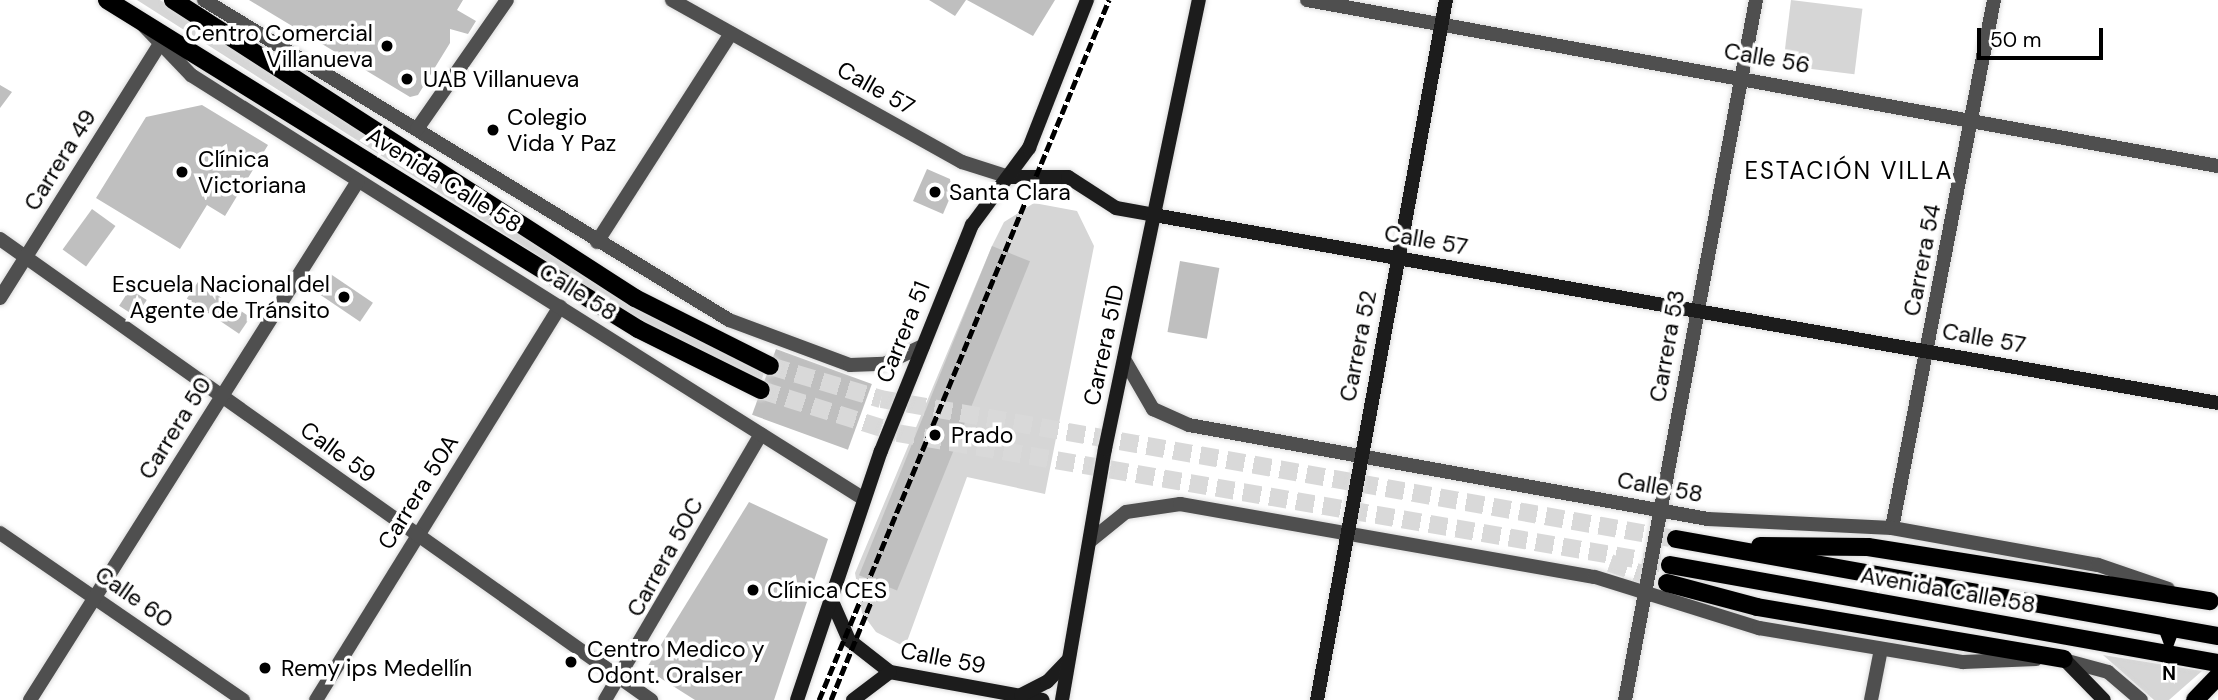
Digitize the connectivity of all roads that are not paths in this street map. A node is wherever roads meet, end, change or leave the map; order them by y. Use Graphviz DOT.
graph roads {
  1 [pos="107,0"];
  2 [pos="204,0"];
  3 [pos="507,0"];
  4 [pos="672,0"];
  5 [pos="1087,0"];
  6 [pos="1199,0"];
  7 [pos="1307,0"];
  8 [pos="1446,0"];
  9 [pos="1756,0"];
  10 [pos="1994,0"];
  11 [pos="181,2"];
  12 [pos="139,19"];
  13 [pos="1441,24"];
  14 [pos="731,33"];
  15 [pos="159,46"];
  16 [pos="1740,76"];
  17 [pos="1973,117"];
  18 [pos="417,129"];
  19 [pos="2218,166"];
  20 [pos="1009,177"];
  21 [pos="358,181"];
  22 [pos="1154,215"];
  23 [pos="0,239"];
  24 [pos="597,242"];
  25 [pos="26,257"];
  26 [pos="1397,258"];
  27 [pos="0,298"];
  28 [pos="559,307"];
  29 [pos="1697,310"];
  30 [pos="923,346"];
  31 [pos="1927,351"];
  32 [pos="1124,359"];
  33 [pos="770,366"];
  34 [pos="761,390"];
  35 [pos="222,396"];
  36 [pos="2218,403"];
  37 [pos="761,434"];
  38 [pos="1360,456"];
  39 [pos="864,499"];
  40 [pos="1660,510"];
  41 [pos="1892,528"];
  42 [pos="0,533"];
  43 [pos="1347,533"];
  44 [pos="418,536"];
  45 [pos="1676,539"];
  46 [pos="1090,541"];
  47 [pos="1722,547"];
  48 [pos="1644,594"];
  49 [pos="95,598"];
  50 [pos="831,599"];
  51 [pos="2214,601"];
  52 [pos="2218,636"];
  53 [pos="1881,649"];
  54 [pos="2064,659"];
  55 [pos="1068,660"];
  56 [pos="2218,663"];
  57 [pos="890,672"];
  58 [pos="2218,676"];
  59 [pos="618,677"];
  60 [pos="1021,698"];
  61 [pos="30,700"];
  62 [pos="243,700"];
  63 [pos="316,700"];
  64 [pos="605,700"];
  65 [pos="651,700"];
  66 [pos="797,700"];
  67 [pos="853,700"];
  68 [pos="1042,700"];
  69 [pos="1062,700"];
  70 [pos="1317,700"];
  71 [pos="1625,700"];
  72 [pos="1871,700"];
  73 [pos="2104,700"];
  74 [pos="2141,700"];
  75 [pos="2195,700"];
  1 -- 12 [label="main road, Avenida Calle 58"];
  2 -- 18 [label="street"];
  3 -- 18 [label="street"];
  4 -- 14 [label="street, Calle 57"];
  5 -- 20 [label="main road, Carrera 51"];
  6 -- 22 [label="main road, Carrera 51D"];
  7 -- 13 [label="street, Calle 56"];
  8 -- 13 [label="main road, Carrera 52"];
  9 -- 16 [label="street, Carrera 53"];
  10 -- 17 [label="street, Carrera 54"];
  11 -- 33 [label="main road, Avenida Calle 58"];
  12 -- 15 [label="street, Calle 58"];
  12 -- 34 [label="main road, Avenida Calle 58"];
  13 -- 16 [label="street, Calle 56"];
  13 -- 26 [label="main road, Carrera 52"];
  14 -- 20 [label="street, Calle 57"];
  14 -- 24 [label="street"];
  15 -- 21 [label="street, Calle 58"];
  15 -- 25 [label="street, Carrera 49"];
  16 -- 17 [label="street, Calle 56"];
  16 -- 29 [label="street, Carrera 53"];
  17 -- 19 [label="street, Calle 56"];
  17 -- 31 [label="street, Carrera 54"];
  18 -- 24 [label="street"];
  20 -- 22 [label="main road, Calle 57"];
  20 -- 30 [label="main road, Carrera 51"];
  21 -- 28 [label="street, Calle 58"];
  21 -- 35 [label="street, Carrera 50"];
  22 -- 26 [label="main road, Calle 57"];
  22 -- 32 [label="main road, Carrera 51D"];
  23 -- 25 [label="street, Calle 59"];
  24 -- 30 [label="street"];
  25 -- 27 [label="street, Carrera 49"];
  25 -- 35 [label="street, Calle 59"];
  26 -- 29 [label="main road, Calle 57"];
  26 -- 38 [label="main road, Carrera 52"];
  28 -- 37 [label="street, Calle 58"];
  28 -- 44 [label="street, Carrera 50A"];
  29 -- 31 [label="main road, Calle 57"];
  29 -- 40 [label="street, Carrera 53"];
  30 -- 39 [label="main road, Carrera 51"];
  31 -- 36 [label="main road, Calle 57"];
  31 -- 41 [label="street, Carrera 54"];
  32 -- 38 [label="street, Calle 58"];
  32 -- 46 [label="main road, Carrera 51D"];
  35 -- 44 [label="street, Calle 59"];
  35 -- 49 [label="street, Carrera 50"];
  37 -- 39 [label="street, Calle 58"];
  37 -- 59 [label="street, Carrera 50C"];
  38 -- 40 [label="street, Calle 58"];
  38 -- 43 [label="main road, Carrera 52"];
  39 -- 50 [label="main road, Carrera 51"];
  40 -- 41 [label="street, Calle 58"];
  40 -- 48 [label="street, Carrera 53"];
  41 -- 51 [label="street, Calle 58"];
  42 -- 49 [label="street, Calle 60"];
  43 -- 46 [label="street"];
  43 -- 48 [label="street"];
  43 -- 70 [label="main road, Carrera 52"];
  44 -- 59 [label="street, Calle 59"];
  44 -- 63 [label="street, Carrera 50A"];
  45 -- 47 [label="main road, Avenida Calle 58"];
  46 -- 55 [label="main road, Carrera 51D"];
  47 -- 51 [label="main road"];
  47 -- 52 [label="main road, Avenida Calle 58"];
  48 -- 53 [label="street"];
  48 -- 71 [label="street, Carrera 53"];
  49 -- 61 [label="street, Carrera 50"];
  49 -- 62 [label="street, Calle 60"];
  50 -- 57 [label="main road, Calle 59"];
  50 -- 66 [label="main road, Carrera 51"];
  53 -- 54 [label="street"];
  53 -- 72 [label="street"];
  54 -- 56 [label="main road, Avenida Calle 58"];
  54 -- 73 [label="main road"];
  54 -- 74 [label="street"];
  55 -- 60 [label="main road"];
  55 -- 69 [label="main road, Carrera 51D"];
  57 -- 60 [label="main road, Calle 59"];
  57 -- 67 [label="main road"];
  58 -- 75 [label="main road"];
  59 -- 64 [label="street, Carrera 50C"];
  59 -- 65 [label="street, Calle 59"];
  60 -- 68 [label="main road, Calle 59"];
}
